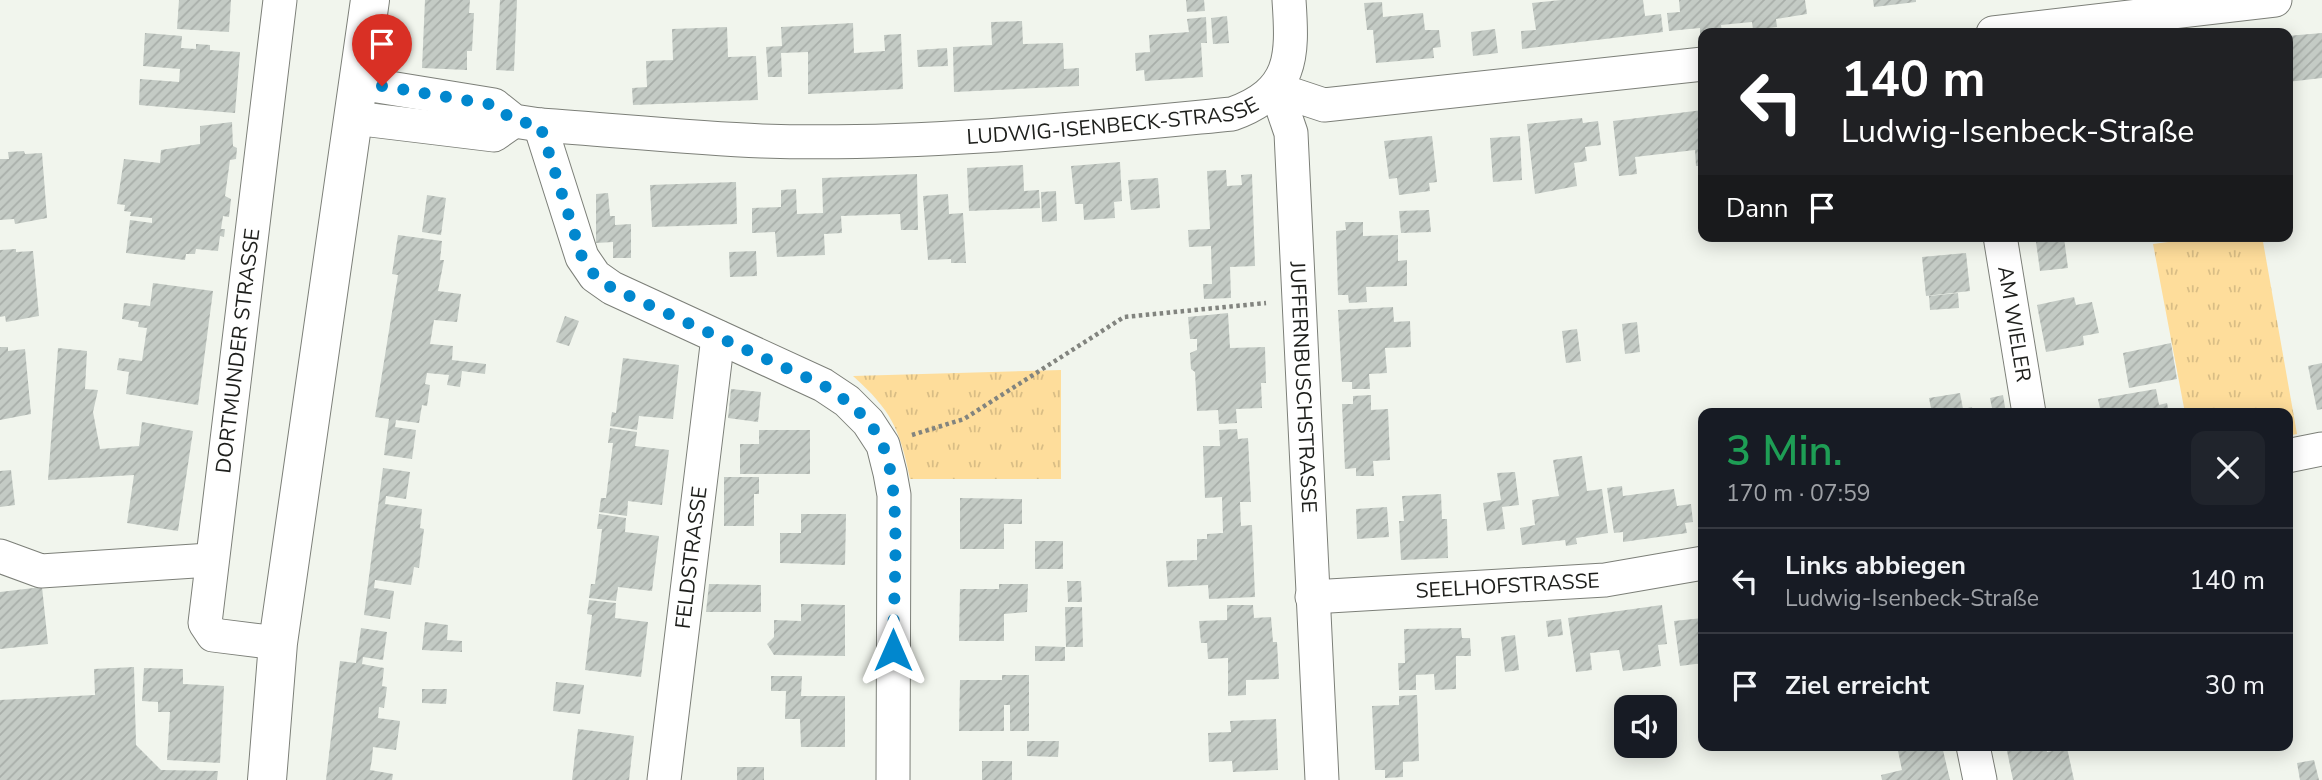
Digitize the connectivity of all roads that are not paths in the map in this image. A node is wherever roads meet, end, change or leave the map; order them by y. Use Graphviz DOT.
graph roads {
  1 [pos="280,0"];
  2 [pos="370,0"];
  3 [pos="1289,0"];
  4 [pos="2275,0"];
  5 [pos="2077,13"];
  6 [pos="2014,28"];
  7 [pos="1698,65"];
  8 [pos="1276,89"];
  9 [pos="356,101"];
  10 [pos="527,123"];
  11 [pos="2001,242"];
  12 [pos="718,337"];
  13 [pos="2028,408"];
  14 [pos="2322,449"];
  15 [pos="2293,455"];
  16 [pos="0,556"];
  17 [pos="210,560"];
  18 [pos="1698,564"];
  19 [pos="1312,597"];
  20 [pos="278,643"];
  21 [pos="1974,751"];
  22 [pos="267,780"];
  23 [pos="664,780"];
  24 [pos="893,780"];
  25 [pos="1322,780"];
  26 [pos="1980,780"];
  1 -- 17 [label="street, DORTMUNDER STRASSE"];
  2 -- 9 [label="main road"];
  3 -- 8 [label="street"];
  4 -- 5 [label="street"];
  5 -- 6 [label="street"];
  7 -- 8 [label="street, LUDWIG-ISENBECK-STRASSE"];
  8 -- 10 [label="street, LUDWIG-ISENBECK-STRASSE"];
  8 -- 19 [label="street, JUFFERNBUSCHSTRASSE"];
  9 -- 10 [label="street, LUDWIG-ISENBECK-STRASSE"];
  9 -- 20 [label="main road"];
  10 -- 12 [label="street"];
  11 -- 13 [label="street, AM WIELER"];
  12 -- 23 [label="street, FELDSTRASSE"];
  12 -- 24 [label="street"];
  14 -- 15 [label="street"];
  16 -- 17 [label="street"];
  17 -- 20 [label="street, DORTMUNDER STRASSE"];
  18 -- 19 [label="street, SEELHOFSTRASSE"];
  19 -- 25 [label="street, JUFFERNBUSCHSTRASSE"];
  20 -- 22 [label="main road"];
  21 -- 26 [label="street"];
}
